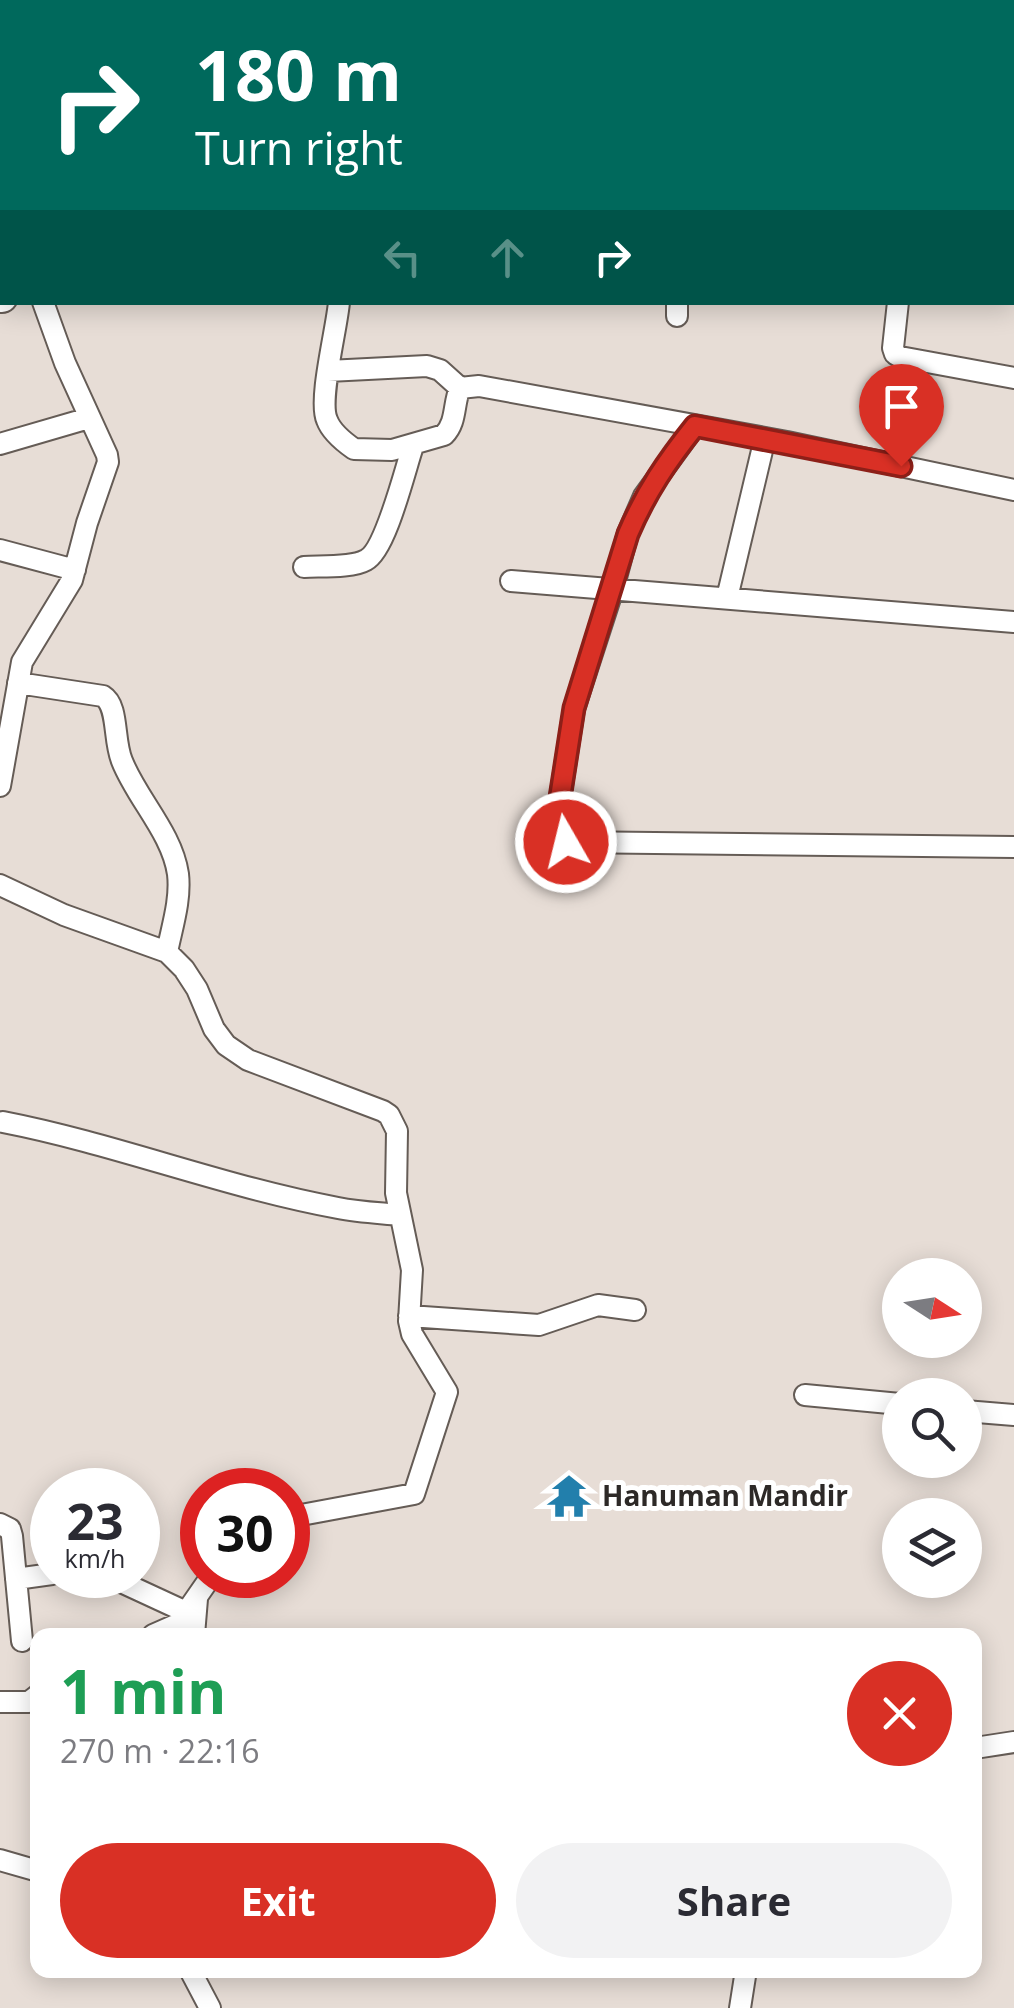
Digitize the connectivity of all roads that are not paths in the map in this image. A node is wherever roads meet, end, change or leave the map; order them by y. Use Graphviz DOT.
graph roads {
  1 [pos="44,305"];
  2 [pos="339,305"];
  3 [pos="898,305"];
  4 [pos="328,371"];
  5 [pos="1014,378"];
  6 [pos="460,388"];
  7 [pos="90,418"];
  8 [pos="695,426"];
  9 [pos="765,438"];
  10 [pos="0,444"];
  11 [pos="413,446"];
  12 [pos="1014,490"];
  13 [pos="0,550"];
  14 [pos="304,567"];
  15 [pos="75,570"];
  16 [pos="511,580"];
  17 [pos="613,589"];
  18 [pos="727,598"];
  19 [pos="1014,622"];
  20 [pos="12,678"];
  21 [pos="0,786"];
  22 [pos="1014,847"];
  23 [pos="0,884"];
  24 [pos="167,952"];
  25 [pos="1,1124"];
  26 [pos="399,1216"];
  27 [pos="635,1310"];
  28 [pos="410,1316"];
  29 [pos="805,1396"];
  30 [pos="882,1402"];
  31 [pos="982,1412"];
  32 [pos="1014,1415"];
  33 [pos="310,1513"];
  34 [pos="0,1524"];
  35 [pos="30,1577"];
  36 [pos="16,1579"];
  37 [pos="160,1593"];
  38 [pos="196,1598"];
  39 [pos="192,1604"];
  40 [pos="169,1628"];
  41 [pos="194,1628"];
  42 [pos="22,1641"];
  43 [pos="30,1701"];
  44 [pos="0,1702"];
  45 [pos="1014,1742"];
  46 [pos="982,1747"];
  47 [pos="0,1860"];
  48 [pos="30,1869"];
  49 [pos="194,1978"];
  50 [pos="745,1978"];
  51 [pos="210,2008"];
  52 [pos="740,2008"];
  1 -- 7 [label="street"];
  2 -- 4 [label="street"];
  3 -- 5 [label="street"];
  4 -- 6 [label="street"];
  4 -- 11 [label="street"];
  6 -- 8 [label="street"];
  6 -- 11 [label="street"];
  7 -- 10 [label="street"];
  7 -- 15 [label="street"];
  8 -- 9 [label="street"];
  8 -- 17 [label="street"];
  9 -- 12 [label="street"];
  9 -- 18 [label="street"];
  11 -- 14 [label="street"];
  13 -- 15 [label="street"];
  15 -- 20 [label="street"];
  16 -- 17 [label="street"];
  17 -- 18 [label="street"];
  17 -- 22 [label="street"];
  18 -- 19 [label="street"];
  20 -- 21 [label="street"];
  20 -- 24 [label="street"];
  23 -- 24 [label="street"];
  24 -- 26 [label="street"];
  25 -- 26 [label="street"];
  26 -- 28 [label="street"];
  27 -- 28 [label="street"];
  28 -- 33 [label="street"];
  29 -- 30 [label="street"];
  31 -- 32 [label="street"];
  34 -- 36 [label="street"];
  35 -- 36 [label="street"];
  36 -- 42 [label="street"];
  37 -- 39 [label="street"];
  38 -- 39 [label="street"];
  39 -- 40 [label="street"];
  39 -- 41 [label="street"];
  43 -- 44 [label="street"];
  45 -- 46 [label="street"];
  47 -- 48 [label="street"];
  49 -- 51 [label="street"];
  50 -- 52 [label="street"];
}
